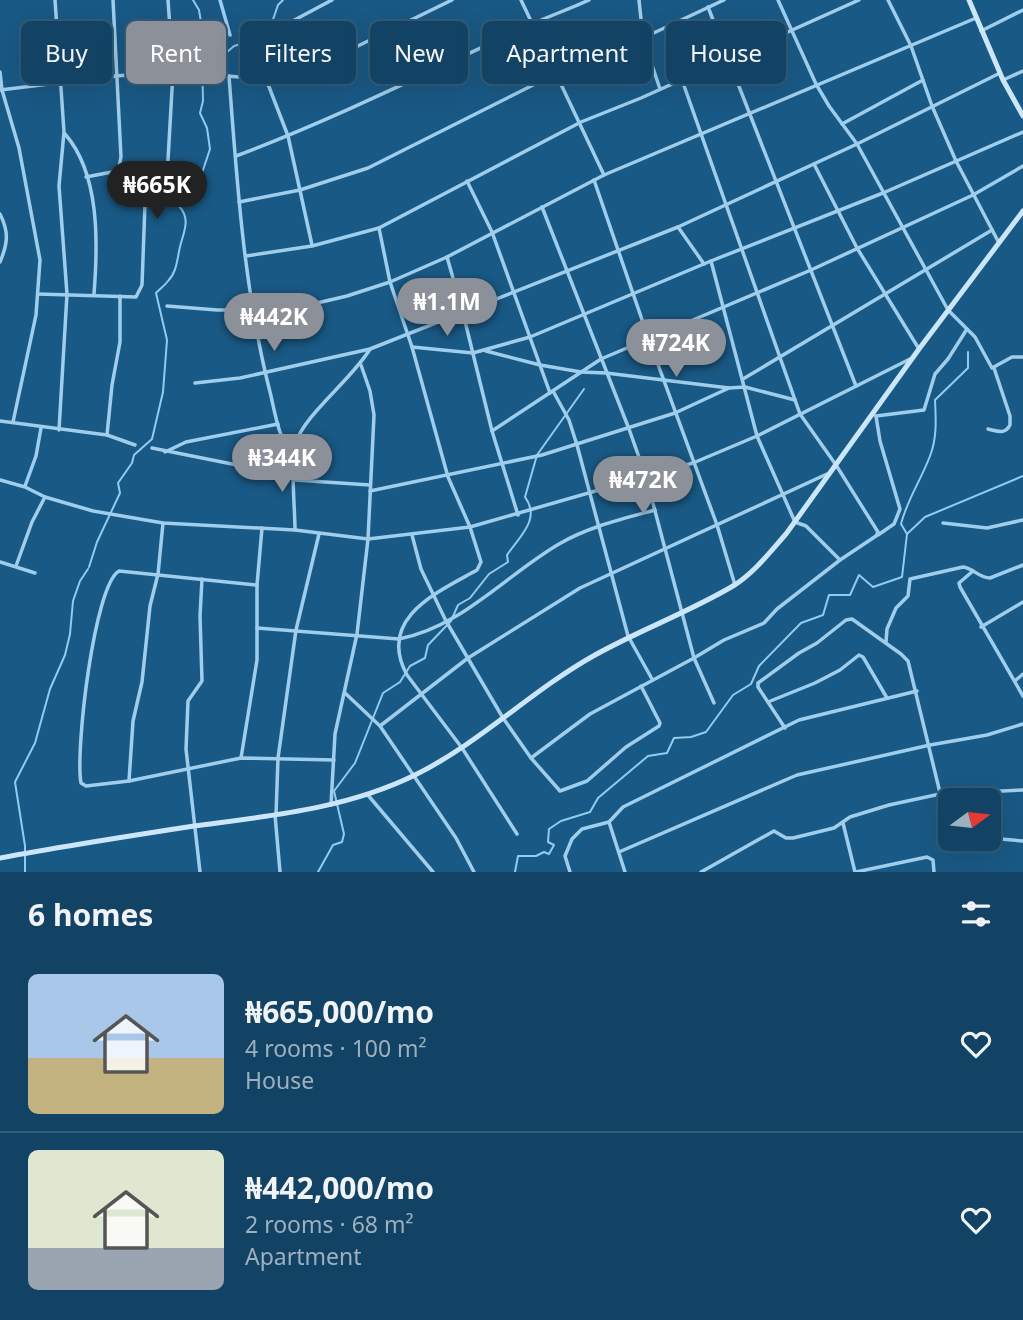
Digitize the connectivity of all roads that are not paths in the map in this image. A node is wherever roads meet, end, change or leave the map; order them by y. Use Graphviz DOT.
graph roads {
  1 [pos="55,0"];
  2 [pos="113,0"];
  3 [pos="168,0"];
  4 [pos="220,0"];
  5 [pos="332,0"];
  6 [pos="452,0"];
  7 [pos="521,0"];
  8 [pos="589,0"];
  9 [pos="639,0"];
  10 [pos="724,0"];
  11 [pos="778,0"];
  12 [pos="859,0"];
  13 [pos="888,0"];
  14 [pos="969,0"];
  15 [pos="708,7"];
  16 [pos="1023,10"];
  17 [pos="976,18"];
  18 [pos="56,21"];
  19 [pos="169,21"];
  20 [pos="293,21"];
  21 [pos="531,21"];
  22 [pos="539,21"];
  23 [pos="641,21"];
  24 [pos="714,21"];
  25 [pos="792,30"];
  26 [pos="981,31"];
  27 [pos="786,33"];
  28 [pos="652,34"];
  29 [pos="230,35"];
  30 [pos="911,46"];
  31 [pos="356,47"];
  32 [pos="482,48"];
  33 [pos="652,66"];
  34 [pos="1023,71"];
  35 [pos="0,72"];
  36 [pos="1000,73"];
  37 [pos="126,75"];
  38 [pos="112,76"];
  39 [pos="115,76"];
  40 [pos="226,76"];
  41 [pos="229,76"];
  42 [pos="240,77"];
  43 [pos="923,80"];
  44 [pos="1003,80"];
  45 [pos="52,84"];
  46 [pos="60,84"];
  47 [pos="172,84"];
  48 [pos="268,84"];
  49 [pos="535,84"];
  50 [pos="562,84"];
  51 [pos="673,84"];
  52 [pos="683,84"];
  53 [pos="739,84"];
  54 [pos="816,84"];
  55 [pos="1,90"];
  56 [pos="660,90"];
  57 [pos="932,106"];
  58 [pos="750,112"];
  59 [pos="1023,116"];
  60 [pos="580,122"];
  61 [pos="842,124"];
  62 [pos="64,132"];
  63 [pos="1023,132"];
  64 [pos="699,134"];
  65 [pos="288,136"];
  66 [pos="857,144"];
  67 [pos="235,156"];
  68 [pos="956,161"];
  69 [pos="814,164"];
  70 [pos="1023,166"];
  71 [pos="604,175"];
  72 [pos="86,177"];
  73 [pos="594,180"];
  74 [pos="777,180"];
  75 [pos="467,181"];
  76 [pos="300,190"];
  77 [pos="883,193"];
  78 [pos="973,195"];
  79 [pos="239,202"];
  80 [pos="724,205"];
  81 [pos="542,207"];
  82 [pos="838,211"];
  83 [pos="1023,211"];
  84 [pos="0,214"];
  85 [pos="678,226"];
  86 [pos="903,226"];
  87 [pos="379,228"];
  88 [pos="796,229"];
  89 [pos="992,230"];
  90 [pos="492,232"];
  91 [pos="999,243"];
  92 [pos="312,246"];
  93 [pos="857,248"];
  94 [pos="619,249"];
  95 [pos="742,249"];
  96 [pos="246,256"];
  97 [pos="447,257"];
  98 [pos="711,261"];
  99 [pos="0,262"];
  100 [pos="704,264"];
  101 [pos="925,269"];
  102 [pos="811,270"];
  103 [pos="568,271"];
  104 [pos="390,282"];
  105 [pos="515,292"];
  106 [pos="38,294"];
  107 [pos="67,294"];
  108 [pos="634,294"];
  109 [pos="758,294"];
  110 [pos="884,294"];
  111 [pos="94,295"];
  112 [pos="120,296"];
  113 [pos="167,306"];
  114 [pos="724,309"];
  115 [pos="254,310"];
  116 [pos="948,310"];
  117 [pos="463,313"];
  118 [pos="584,315"];
  119 [pos="831,325"];
  120 [pos="967,328"];
  121 [pos="406,335"];
  122 [pos="530,337"];
  123 [pos="649,340"];
  124 [pos="412,346"];
  125 [pos="370,349"];
  126 [pos="919,349"];
  127 [pos="484,350"];
  128 [pos="473,353"];
  129 [pos="779,356"];
  130 [pos="1023,357"];
  131 [pos="912,358"];
  132 [pos="601,359"];
  133 [pos="361,365"];
  134 [pos="540,365"];
  135 [pos="994,368"];
  136 [pos="581,372"];
  137 [pos="265,373"];
  138 [pos="606,373"];
  139 [pos="663,379"];
  140 [pos="743,379"];
  141 [pos="195,383"];
  142 [pos="856,386"];
  143 [pos="729,387"];
  144 [pos="745,387"];
  145 [pos="551,392"];
  146 [pos="795,400"];
  147 [pos="675,413"];
  148 [pos="876,413"];
  149 [pos="800,414"];
  150 [pos="0,421"];
  151 [pos="13,422"];
  152 [pos="278,424"];
  153 [pos="41,428"];
  154 [pos="629,429"];
  155 [pos="988,429"];
  156 [pos="59,430"];
  157 [pos="492,431"];
  158 [pos="107,435"];
  159 [pos="757,436"];
  160 [pos="578,444"];
  161 [pos="135,445"];
  162 [pos="152,448"];
  163 [pos="164,452"];
  164 [pos="293,456"];
  165 [pos="502,462"];
  166 [pos="693,463"];
  167 [pos="836,465"];
  168 [pos="295,472"];
  169 [pos="831,472"];
  170 [pos="448,477"];
  171 [pos="646,477"];
  172 [pos="0,480"];
  173 [pos="295,480"];
  174 [pos="370,485"];
  175 [pos="25,487"];
  176 [pos="370,491"];
  177 [pos="591,494"];
  178 [pos="782,495"];
  179 [pos="45,497"];
  180 [pos="655,510"];
  181 [pos="518,514"];
  182 [pos="1023,520"];
  183 [pos="163,523"];
  184 [pos="795,523"];
  185 [pos="943,523"];
  186 [pos="717,525"];
  187 [pos="599,526"];
  188 [pos="470,527"];
  189 [pos="262,528"];
  190 [pos="295,530"];
  191 [pos="319,534"];
  192 [pos="412,535"];
  193 [pos="876,536"];
  194 [pos="368,539"];
  195 [pos="665,549"];
  196 [pos="840,560"];
  197 [pos="0,562"];
  198 [pos="1023,565"];
  199 [pos="16,566"];
  200 [pos="973,571"];
  201 [pos="35,573"];
  202 [pos="158,574"];
  203 [pos="611,575"];
  204 [pos="202,579"];
  205 [pos="257,584"];
  206 [pos="734,585"];
  207 [pos="434,595"];
  208 [pos="1023,602"];
  209 [pos="681,612"];
  210 [pos="446,621"];
  211 [pos="981,627"];
  212 [pos="257,628"];
  213 [pos="296,630"];
  214 [pos="357,634"];
  215 [pos="628,636"];
  216 [pos="398,639"];
  217 [pos="886,643"];
  218 [pos="468,658"];
  219 [pos="694,658"];
  220 [pos="1023,674"];
  221 [pos="652,679"];
  222 [pos="1016,680"];
  223 [pos="640,685"];
  224 [pos="917,691"];
  225 [pos="345,693"];
  226 [pos="423,694"];
  227 [pos="1023,696"];
  228 [pos="887,698"];
  229 [pos="768,702"];
  230 [pos="714,703"];
  231 [pos="503,718"];
  232 [pos="1023,724"];
  233 [pos="380,726"];
  234 [pos="785,728"];
  235 [pos="930,745"];
  236 [pos="462,748"];
  237 [pos="241,758"];
  238 [pos="278,758"];
  239 [pos="531,758"];
  240 [pos="334,760"];
  241 [pos="188,770"];
  242 [pos="414,776"];
  243 [pos="129,780"];
  244 [pos="939,788"];
  245 [pos="1023,789"];
  246 [pos="1001,790"];
  247 [pos="367,794"];
  248 [pos="938,794"];
  249 [pos="331,805"];
  250 [pos="275,815"];
  251 [pos="609,822"];
  252 [pos="843,823"];
  253 [pos="195,826"];
  254 [pos="517,834"];
  255 [pos="1001,839"];
  256 [pos="1023,841"];
  257 [pos="620,852"];
  258 [pos="0,858"];
  259 [pos="200,872"];
  260 [pos="280,872"];
  261 [pos="433,872"];
  262 [pos="474,872"];
  263 [pos="570,872"];
  264 [pos="625,872"];
  265 [pos="701,872"];
  266 [pos="856,872"];
  267 [pos="934,872"];
  1 -- 18 [label="street"];
  2 -- 39 [label="street"];
  3 -- 19 [label="street"];
  4 -- 29 [label="street"];
  5 -- 20 [label="street"];
  6 -- 31 [label="street"];
  7 -- 21 [label="street"];
  8 -- 22 [label="street"];
  9 -- 23 [label="street"];
  10 -- 15 [label="street"];
  11 -- 25 [label="street"];
  12 -- 25 [label="street"];
  13 -- 30 [label="street"];
  14 -- 17 [label="street"];
  15 -- 24 [label="street"];
  15 -- 28 [label="street"];
  16 -- 26 [label="street"];
  17 -- 26 [label="street"];
  17 -- 30 [label="street"];
  25 -- 27 [label="street"];
  25 -- 54 [label="street"];
  26 -- 36 [label="street"];
  30 -- 43 [label="street"];
  30 -- 54 [label="street"];
  32 -- 65 [label="street"];
  33 -- 56 [label="street"];
  34 -- 44 [label="street"];
  35 -- 55 [label="street"];
  36 -- 44 [label="street"];
  36 -- 57 [label="street"];
  37 -- 39 [label="street"];
  38 -- 39 [label="street"];
  39 -- 72 [label="street"];
  40 -- 41 [label="street"];
  41 -- 42 [label="street"];
  41 -- 67 [label="street"];
  43 -- 57 [label="street"];
  43 -- 61 [label="street"];
  44 -- 59 [label="street"];
  45 -- 55 [label="street"];
  46 -- 62 [label="street"];
  47 -- 112 [label="street"];
  48 -- 65 [label="street"];
  49 -- 76 [label="street"];
  50 -- 60 [label="street"];
  51 -- 56 [label="street"];
  52 -- 64 [label="street"];
  53 -- 58 [label="street"];
  54 -- 58 [label="street"];
  54 -- 61 [label="street"];
  55 -- 106 [label="street"];
  56 -- 60 [label="street"];
  57 -- 66 [label="street"];
  57 -- 68 [label="street"];
  58 -- 64 [label="street"];
  58 -- 74 [label="street"];
  60 -- 71 [label="street"];
  60 -- 75 [label="street"];
  61 -- 66 [label="street"];
  62 -- 72 [label="street"];
  62 -- 107 [label="street"];
  63 -- 68 [label="street"];
  64 -- 71 [label="street"];
  64 -- 80 [label="street"];
  65 -- 67 [label="street"];
  65 -- 76 [label="street"];
  66 -- 69 [label="street"];
  66 -- 77 [label="street"];
  67 -- 79 [label="street"];
  68 -- 77 [label="street"];
  68 -- 78 [label="street"];
  69 -- 74 [label="street"];
  69 -- 82 [label="street"];
  70 -- 78 [label="street"];
  71 -- 73 [label="street"];
  72 -- 111 [label="street"];
  73 -- 81 [label="street"];
  73 -- 94 [label="street"];
  74 -- 80 [label="street"];
  74 -- 88 [label="street"];
  75 -- 87 [label="street"];
  75 -- 90 [label="street"];
  76 -- 79 [label="street"];
  76 -- 92 [label="street"];
  77 -- 82 [label="street"];
  77 -- 86 [label="street"];
  78 -- 86 [label="street"];
  78 -- 89 [label="street"];
  79 -- 96 [label="street"];
  80 -- 85 [label="street"];
  80 -- 95 [label="street"];
  81 -- 90 [label="street"];
  81 -- 103 [label="street"];
  82 -- 88 [label="street"];
  82 -- 93 [label="street"];
  83 -- 91 [label="street"];
  84 -- 99 [label="street"];
  85 -- 94 [label="street"];
  85 -- 100 [label="street"];
  86 -- 93 [label="street"];
  86 -- 101 [label="street"];
  87 -- 92 [label="street"];
  87 -- 104 [label="street"];
  88 -- 95 [label="street"];
  88 -- 102 [label="street"];
  89 -- 91 [label="street"];
  89 -- 101 [label="street"];
  90 -- 97 [label="street"];
  90 -- 105 [label="street"];
  91 -- 116 [label="street"];
  92 -- 96 [label="street"];
  93 -- 102 [label="street"];
  93 -- 110 [label="street"];
  94 -- 103 [label="street"];
  94 -- 108 [label="street"];
  95 -- 98 [label="street"];
  95 -- 109 [label="street"];
  96 -- 115 [label="street"];
  97 -- 104 [label="street"];
  97 -- 117 [label="street"];
  98 -- 100 [label="street"];
  98 -- 114 [label="street"];
  100 -- 108 [label="street"];
  101 -- 110 [label="street"];
  101 -- 116 [label="street"];
  102 -- 109 [label="street"];
  102 -- 119 [label="street"];
  103 -- 105 [label="street"];
  103 -- 118 [label="street"];
  104 -- 115 [label="street"];
  104 -- 121 [label="street"];
  105 -- 117 [label="street"];
  105 -- 122 [label="street"];
  106 -- 107 [label="street"];
  106 -- 151 [label="street"];
  107 -- 111 [label="street"];
  107 -- 156 [label="street"];
  108 -- 118 [label="street"];
  108 -- 123 [label="street"];
  109 -- 114 [label="street"];
  109 -- 129 [label="street"];
  110 -- 119 [label="street"];
  110 -- 126 [label="street"];
  111 -- 112 [label="street"];
  112 -- 158 [label="street"];
  113 -- 115 [label="street"];
  114 -- 123 [label="street"];
  114 -- 140 [label="street"];
  115 -- 137 [label="street"];
  116 -- 120 [label="street"];
  116 -- 126 [label="street"];
  117 -- 121 [label="street"];
  117 -- 128 [label="street"];
  118 -- 122 [label="street"];
  118 -- 132 [label="street"];
  119 -- 129 [label="street"];
  119 -- 142 [label="street"];
  120 -- 135 [label="street"];
  120 -- 148 [label="street"];
  121 -- 124 [label="street"];
  121 -- 125 [label="street"];
  122 -- 127 [label="street"];
  122 -- 134 [label="street"];
  123 -- 132 [label="street"];
  123 -- 139 [label="street"];
  124 -- 128 [label="street"];
  124 -- 170 [label="street"];
  125 -- 133 [label="street"];
  125 -- 137 [label="street"];
  126 -- 131 [label="street"];
  127 -- 128 [label="street"];
  127 -- 134 [label="street"];
  128 -- 157 [label="street"];
  129 -- 140 [label="street"];
  129 -- 146 [label="street"];
  130 -- 135 [label="street"];
  131 -- 142 [label="street"];
  131 -- 148 [label="street"];
  132 -- 136 [label="street"];
  132 -- 138 [label="street"];
  133 -- 164 [label="street"];
  133 -- 174 [label="street"];
  134 -- 136 [label="street"];
  134 -- 145 [label="street"];
  135 -- 155 [label="street"];
  136 -- 138 [label="street"];
  136 -- 145 [label="street"];
  137 -- 141 [label="street"];
  137 -- 152 [label="street"];
  138 -- 139 [label="street"];
  138 -- 154 [label="street"];
  139 -- 143 [label="street"];
  139 -- 147 [label="street"];
  140 -- 144 [label="street"];
  142 -- 149 [label="street"];
  143 -- 144 [label="street"];
  143 -- 147 [label="street"];
  144 -- 146 [label="street"];
  144 -- 159 [label="street"];
  145 -- 157 [label="street"];
  145 -- 160 [label="street"];
  146 -- 149 [label="street"];
  147 -- 154 [label="street"];
  147 -- 166 [label="street"];
  148 -- 167 [label="street"];
  148 -- 193 [label="street"];
  149 -- 159 [label="street"];
  149 -- 167 [label="street"];
  150 -- 151 [label="street"];
  151 -- 153 [label="street"];
  152 -- 163 [label="street"];
  152 -- 164 [label="street"];
  153 -- 156 [label="street"];
  153 -- 175 [label="street"];
  154 -- 160 [label="street"];
  154 -- 171 [label="street"];
  156 -- 158 [label="street"];
  157 -- 165 [label="street"];
  158 -- 161 [label="street"];
  159 -- 166 [label="street"];
  159 -- 178 [label="street"];
  160 -- 165 [label="street"];
  160 -- 177 [label="street"];
  162 -- 163 [label="street"];
  163 -- 168 [label="street"];
  164 -- 168 [label="street"];
  165 -- 170 [label="street"];
  165 -- 181 [label="street"];
  166 -- 171 [label="street"];
  166 -- 186 [label="street"];
  167 -- 169 [label="street"];
  167 -- 193 [label="street"];
  168 -- 173 [label="street"];
  169 -- 178 [label="street"];
  169 -- 184 [label="street"];
  170 -- 176 [label="street"];
  170 -- 188 [label="street"];
  171 -- 177 [label="street"];
  171 -- 180 [label="street"];
  172 -- 175 [label="street"];
  173 -- 174 [label="street"];
  173 -- 190 [label="street"];
  174 -- 176 [label="street"];
  175 -- 179 [label="street"];
  176 -- 194 [label="street"];
  177 -- 181 [label="street"];
  177 -- 187 [label="street"];
  178 -- 184 [label="street"];
  178 -- 186 [label="street"];
  179 -- 183 [label="street"];
  179 -- 199 [label="street"];
  180 -- 187 [label="street"];
  180 -- 195 [label="street"];
  181 -- 188 [label="street"];
  182 -- 185 [label="street"];
  183 -- 189 [label="street"];
  183 -- 202 [label="street"];
  184 -- 196 [label="street"];
  184 -- 206 [label="street"];
  186 -- 195 [label="street"];
  186 -- 206 [label="street"];
  187 -- 203 [label="street"];
  187 -- 210 [label="street"];
  188 -- 192 [label="street"];
  188 -- 207 [label="street"];
  189 -- 190 [label="street"];
  189 -- 205 [label="street"];
  190 -- 191 [label="street"];
  191 -- 194 [label="street"];
  191 -- 213 [label="street"];
  192 -- 194 [label="street"];
  192 -- 207 [label="street"];
  193 -- 196 [label="street"];
  194 -- 214 [label="street"];
  195 -- 203 [label="street"];
  195 -- 209 [label="street"];
  196 -- 219 [label="street"];
  197 -- 199 [label="street"];
  198 -- 200 [label="street"];
  199 -- 201 [label="street"];
  200 -- 211 [label="street"];
  200 -- 217 [label="street"];
  202 -- 204 [label="street"];
  202 -- 243 [label="street"];
  202 -- 243 [label="street"];
  203 -- 215 [label="street"];
  203 -- 218 [label="street"];
  204 -- 205 [label="street"];
  204 -- 241 [label="street"];
  205 -- 212 [label="street"];
  206 -- 209 [label="street"];
  207 -- 210 [label="street"];
  207 -- 216 [label="street"];
  208 -- 211 [label="street"];
  209 -- 215 [label="street"];
  209 -- 219 [label="street"];
  210 -- 216 [label="street"];
  210 -- 218 [label="street"];
  211 -- 222 [label="street"];
  212 -- 213 [label="street"];
  212 -- 237 [label="street"];
  213 -- 214 [label="street"];
  213 -- 238 [label="street"];
  214 -- 216 [label="street"];
  214 -- 225 [label="street"];
  215 -- 221 [label="street"];
  215 -- 231 [label="street"];
  216 -- 226 [label="street"];
  217 -- 224 [label="street"];
  217 -- 229 [label="street"];
  218 -- 226 [label="street"];
  218 -- 231 [label="street"];
  219 -- 221 [label="street"];
  219 -- 230 [label="street"];
  220 -- 222 [label="street"];
  221 -- 223 [label="street"];
  222 -- 227 [label="street"];
  223 -- 239 [label="street"];
  223 -- 239 [label="street"];
  224 -- 228 [label="street"];
  224 -- 235 [label="street"];
  225 -- 233 [label="street"];
  225 -- 240 [label="street"];
  226 -- 233 [label="street"];
  226 -- 236 [label="street"];
  228 -- 229 [label="street"];
  228 -- 234 [label="street"];
  229 -- 234 [label="street"];
  231 -- 236 [label="street"];
  231 -- 239 [label="street"];
  232 -- 235 [label="street"];
  233 -- 242 [label="street"];
  234 -- 251 [label="street"];
  235 -- 244 [label="street"];
  235 -- 257 [label="street"];
  236 -- 242 [label="street"];
  236 -- 254 [label="street"];
  237 -- 238 [label="street"];
  237 -- 241 [label="street"];
  238 -- 240 [label="street"];
  238 -- 250 [label="street"];
  240 -- 249 [label="street"];
  241 -- 243 [label="street"];
  241 -- 253 [label="street"];
  242 -- 247 [label="street"];
  242 -- 262 [label="street"];
  245 -- 246 [label="street"];
  247 -- 249 [label="street"];
  247 -- 261 [label="street"];
  248 -- 252 [label="street"];
  249 -- 250 [label="street"];
  250 -- 253 [label="street"];
  250 -- 260 [label="street"];
  251 -- 257 [label="street"];
  251 -- 263 [label="street"];
  252 -- 265 [label="street"];
  252 -- 266 [label="street"];
  253 -- 258 [label="street"];
  253 -- 259 [label="street"];
  255 -- 256 [label="street"];
  257 -- 264 [label="street"];
  266 -- 267 [label="street"];
}
